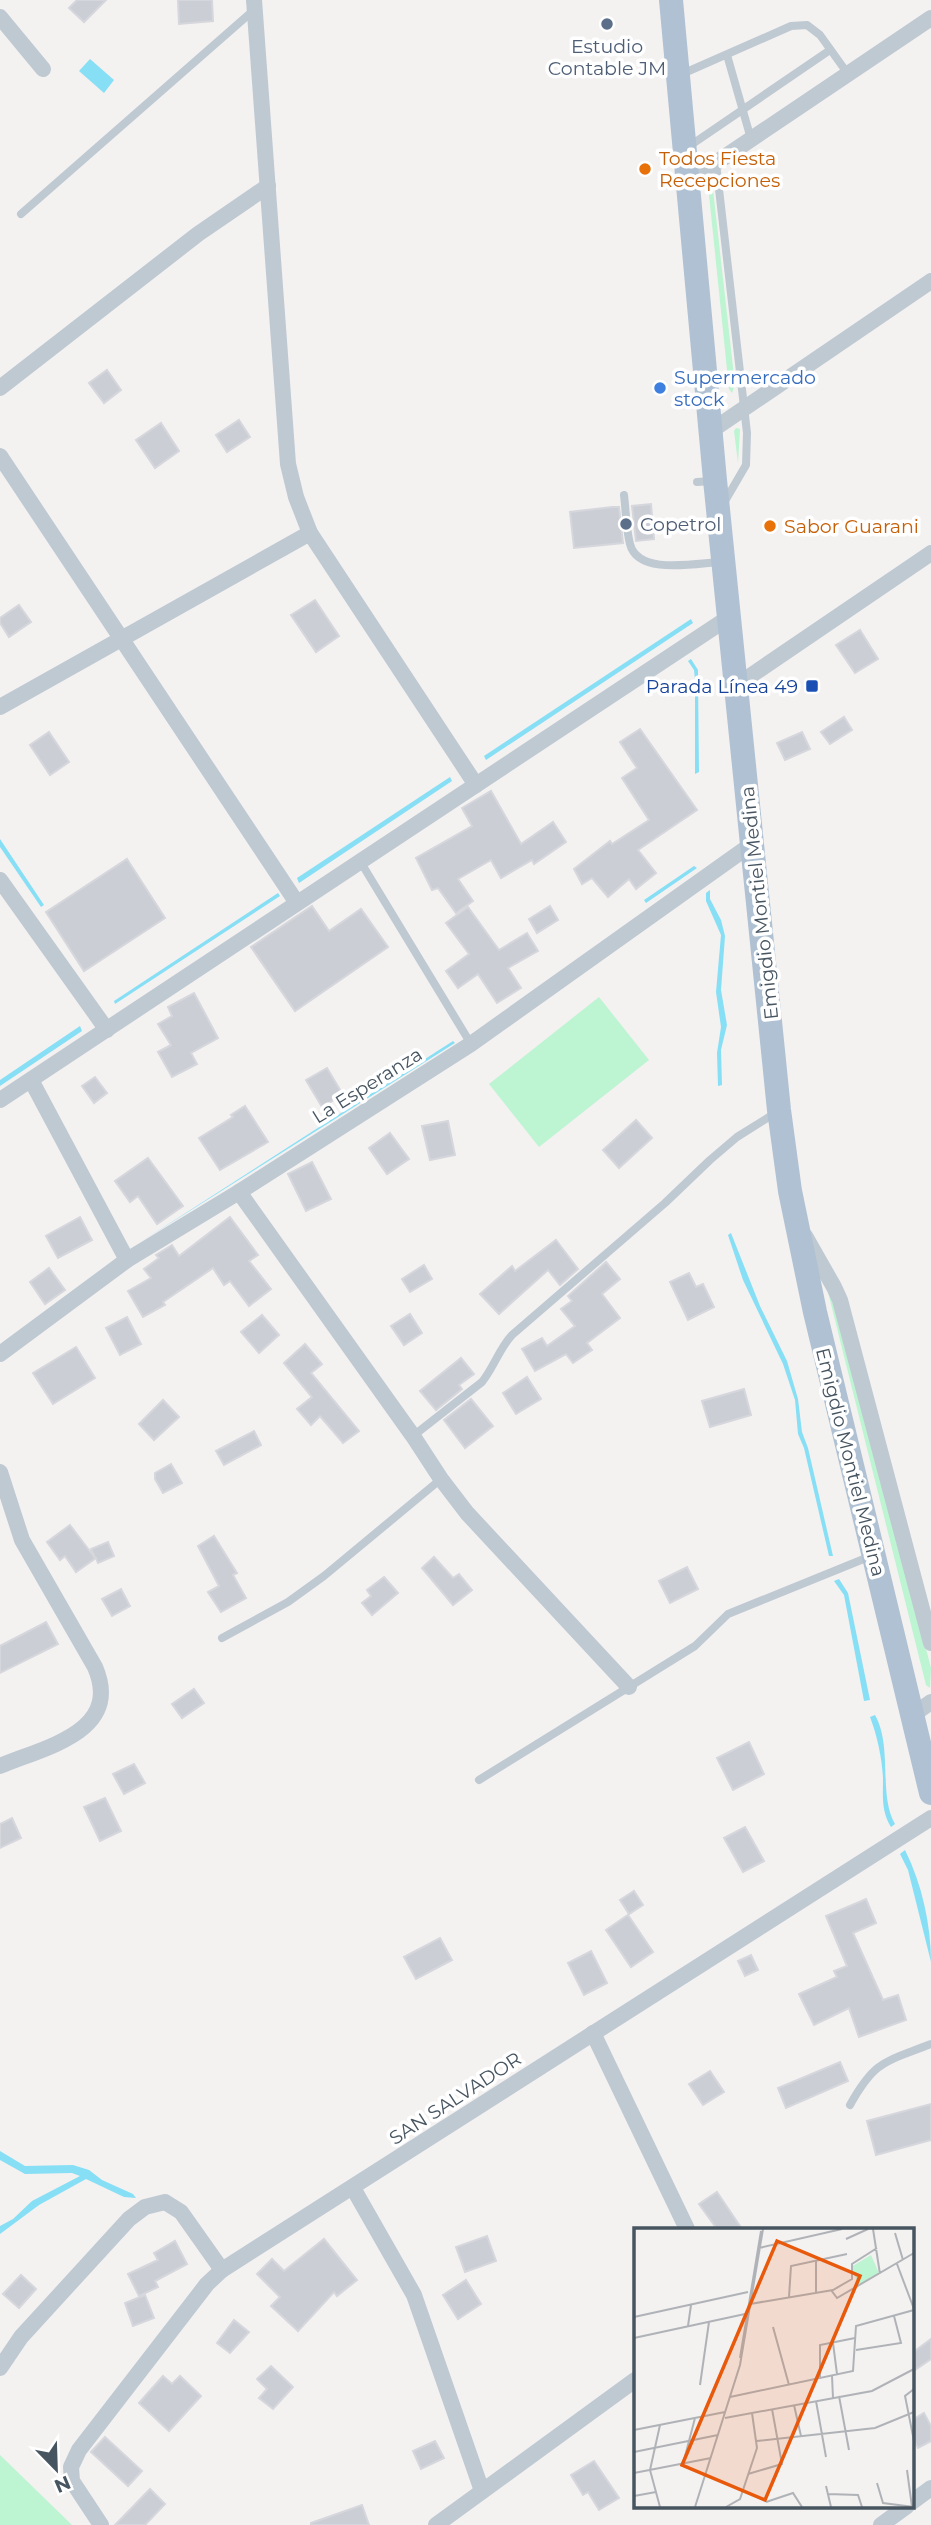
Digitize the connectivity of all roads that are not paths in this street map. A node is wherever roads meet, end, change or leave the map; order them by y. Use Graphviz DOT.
graph roads {
  1 [pos="671,0"];
  2 [pos="254,4"];
  3 [pos="0,17"];
  4 [pos="931,18"];
  5 [pos="830,50"];
  6 [pos="727,55"];
  7 [pos="43,69"];
  8 [pos="848,74"];
  9 [pos="678,75"];
  10 [pos="742,110"];
  11 [pos="751,139"];
  12 [pos="685,149"];
  13 [pos="716,163"];
  14 [pos="689,181"];
  15 [pos="268,186"];
  16 [pos="21,214"];
  17 [pos="931,281"];
  18 [pos="0,388"];
  19 [pos="744,409"];
  20 [pos="712,431"];
  21 [pos="0,456"];
  22 [pos="624,495"];
  23 [pos="719,524"];
  24 [pos="310,533"];
  25 [pos="931,552"];
  26 [pos="724,562"];
  27 [pos="731,616"];
  28 [pos="121,639"];
  29 [pos="737,685"];
  30 [pos="0,707"];
  31 [pos="476,785"];
  32 [pos="752,844"];
  33 [pos="360,862"];
  34 [pos="0,880"];
  35 [pos="298,903"];
  36 [pos="107,1030"];
  37 [pos="471,1044"];
  38 [pos="31,1080"];
  39 [pos="0,1100"];
  40 [pos="779,1110"];
  41 [pos="239,1192"];
  42 [pos="795,1217"];
  43 [pos="127,1260"];
  44 [pos="0,1354"];
  45 [pos="413,1436"];
  46 [pos="0,1472"];
  47 [pos="440,1479"];
  48 [pos="874,1555"];
  49 [pos="222,1638"];
  50 [pos="931,1643"];
  51 [pos="629,1687"];
  52 [pos="922,1708"];
  53 [pos="0,1766"];
  54 [pos="479,1780"];
  55 [pos="931,1793"];
  56 [pos="931,1818"];
  57 [pos="593,2033"];
  58 [pos="931,2044"];
  59 [pos="850,2105"];
  60 [pos="353,2188"];
  61 [pos="687,2228"];
  62 [pos="222,2270"];
  63 [pos="0,2368"];
  64 [pos="634,2381"];
  65 [pos="931,2488"];
  66 [pos="482,2491"];
  67 [pos="914,2501"];
  68 [pos="904,2508"];
  69 [pos="101,2525"];
  70 [pos="436,2525"];
  71 [pos="881,2525"];
  1 -- 9 [label="main road, Emigdio Montiel Medina"];
  2 -- 15 [label="street"];
  2 -- 16 [label="lane"];
  3 -- 7 [label="street"];
  4 -- 8 [label="street"];
  5 -- 6 [label="lane"];
  5 -- 8 [label="lane"];
  5 -- 10 [label="lane"];
  6 -- 9 [label="lane"];
  6 -- 10 [label="lane"];
  8 -- 11 [label="street"];
  9 -- 12 [label="main road, Emigdio Montiel Medina"];
  10 -- 11 [label="lane"];
  10 -- 12 [label="lane"];
  11 -- 13 [label="street"];
  12 -- 14 [label="main road, Emigdio Montiel Medina"];
  13 -- 14 [label="street"];
  13 -- 19 [label="lane"];
  14 -- 20 [label="main road, Emigdio Montiel Medina"];
  15 -- 18 [label="street"];
  15 -- 24 [label="street"];
  17 -- 19 [label="street"];
  19 -- 20 [label="street"];
  19 -- 23 [label="lane"];
  20 -- 23 [label="main road, Emigdio Montiel Medina"];
  21 -- 28 [label="street"];
  22 -- 26 [label="lane"];
  23 -- 26 [label="main road, Emigdio Montiel Medina"];
  24 -- 28 [label="street"];
  24 -- 31 [label="street"];
  25 -- 29 [label="street"];
  26 -- 27 [label="main road, Emigdio Montiel Medina"];
  27 -- 29 [label="main road, Emigdio Montiel Medina"];
  27 -- 31 [label="street"];
  28 -- 30 [label="street"];
  28 -- 35 [label="street"];
  29 -- 32 [label="main road, Emigdio Montiel Medina"];
  31 -- 33 [label="street"];
  32 -- 37 [label="street, La Esperanza"];
  32 -- 40 [label="main road, Emigdio Montiel Medina"];
  33 -- 35 [label="street"];
  33 -- 37 [label="lane"];
  34 -- 36 [label="street"];
  35 -- 36 [label="street"];
  36 -- 38 [label="street"];
  37 -- 41 [label="street, La Esperanza"];
  38 -- 39 [label="street"];
  38 -- 43 [label="street"];
  40 -- 42 [label="main road, Emigdio Montiel Medina"];
  40 -- 45 [label="lane"];
  41 -- 43 [label="street, La Esperanza"];
  41 -- 45 [label="street"];
  42 -- 48 [label="main road, Emigdio Montiel Medina"];
  42 -- 50 [label="street"];
  43 -- 44 [label="street, La Esperanza"];
  45 -- 47 [label="street"];
  46 -- 53 [label="street"];
  47 -- 49 [label="lane"];
  47 -- 51 [label="street"];
  48 -- 51 [label="lane"];
  48 -- 52 [label="main road, Emigdio Montiel Medina"];
  51 -- 54 [label="lane"];
  52 -- 55 [label="main road, Emigdio Montiel Medina"];
  56 -- 57 [label="street, SAN SALVADOR"];
  57 -- 60 [label="street, SAN SALVADOR"];
  57 -- 61 [label="street"];
  58 -- 59 [label="lane"];
  60 -- 62 [label="street, SAN SALVADOR"];
  60 -- 66 [label="street"];
  62 -- 63 [label="street"];
  62 -- 69 [label="street, SAN SALVADOR"];
  64 -- 66 [label="street"];
  65 -- 67 [label="street"];
  66 -- 70 [label="street"];
  68 -- 71 [label="street"];
}
